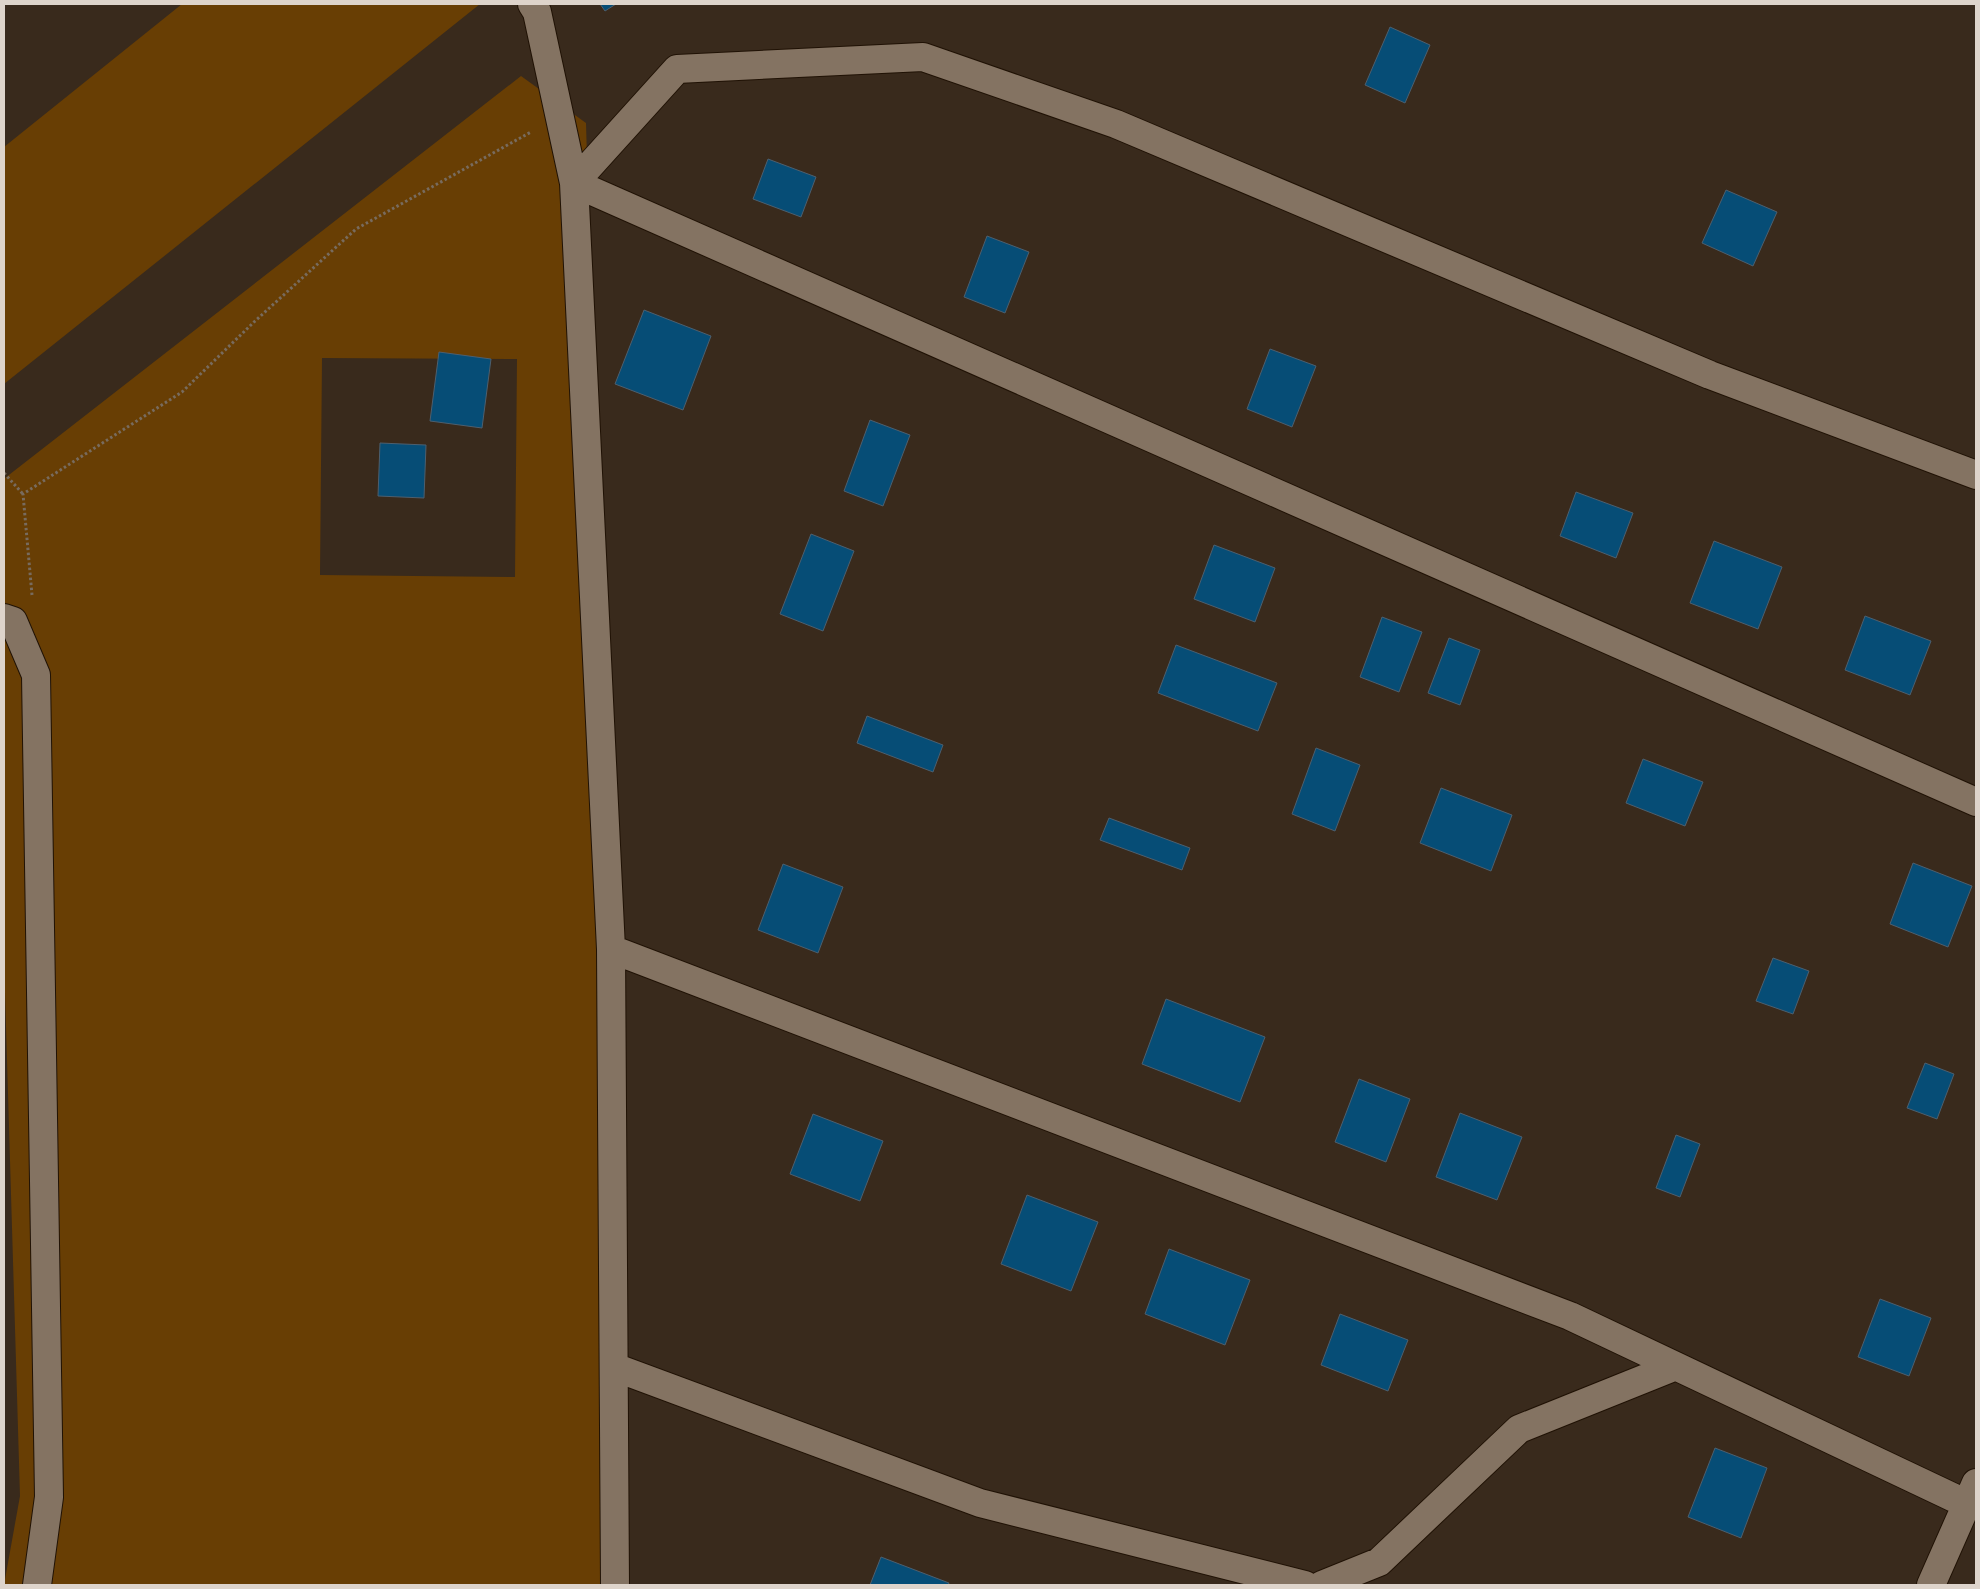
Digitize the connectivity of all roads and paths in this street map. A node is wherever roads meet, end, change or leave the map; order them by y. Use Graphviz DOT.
graph roads {
  1 [pos="532,4"];
  2 [pos="540,127"];
  3 [pos="574,183"];
  4 [pos="4,473"];
  5 [pos="1976,475"];
  6 [pos="23,494"];
  7 [pos="33,598"];
  8 [pos="4,618"];
  9 [pos="1976,802"];
  10 [pos="611,949"];
  11 [pos="1676,1366"];
  12 [pos="614,1367"];
  13 [pos="1972,1494"];
  14 [pos="38,1585"];
  15 [pos="615,1585"];
  16 [pos="1305,1585"];
  17 [pos="1322,1585"];
  18 [pos="1931,1585"];
  1 -- 3 [label="street"];
  2 -- 6 [label="path"];
  3 -- 5 [label="street"];
  3 -- 9 [label="street"];
  3 -- 10 [label="street"];
  4 -- 6 [label="path"];
  6 -- 7 [label="path"];
  8 -- 14 [label="street"];
  10 -- 11 [label="street"];
  10 -- 12 [label="street"];
  11 -- 13 [label="street"];
  11 -- 17 [label="street"];
  12 -- 15 [label="street"];
  12 -- 16 [label="street"];
  13 -- 18 [label="street"];
}
